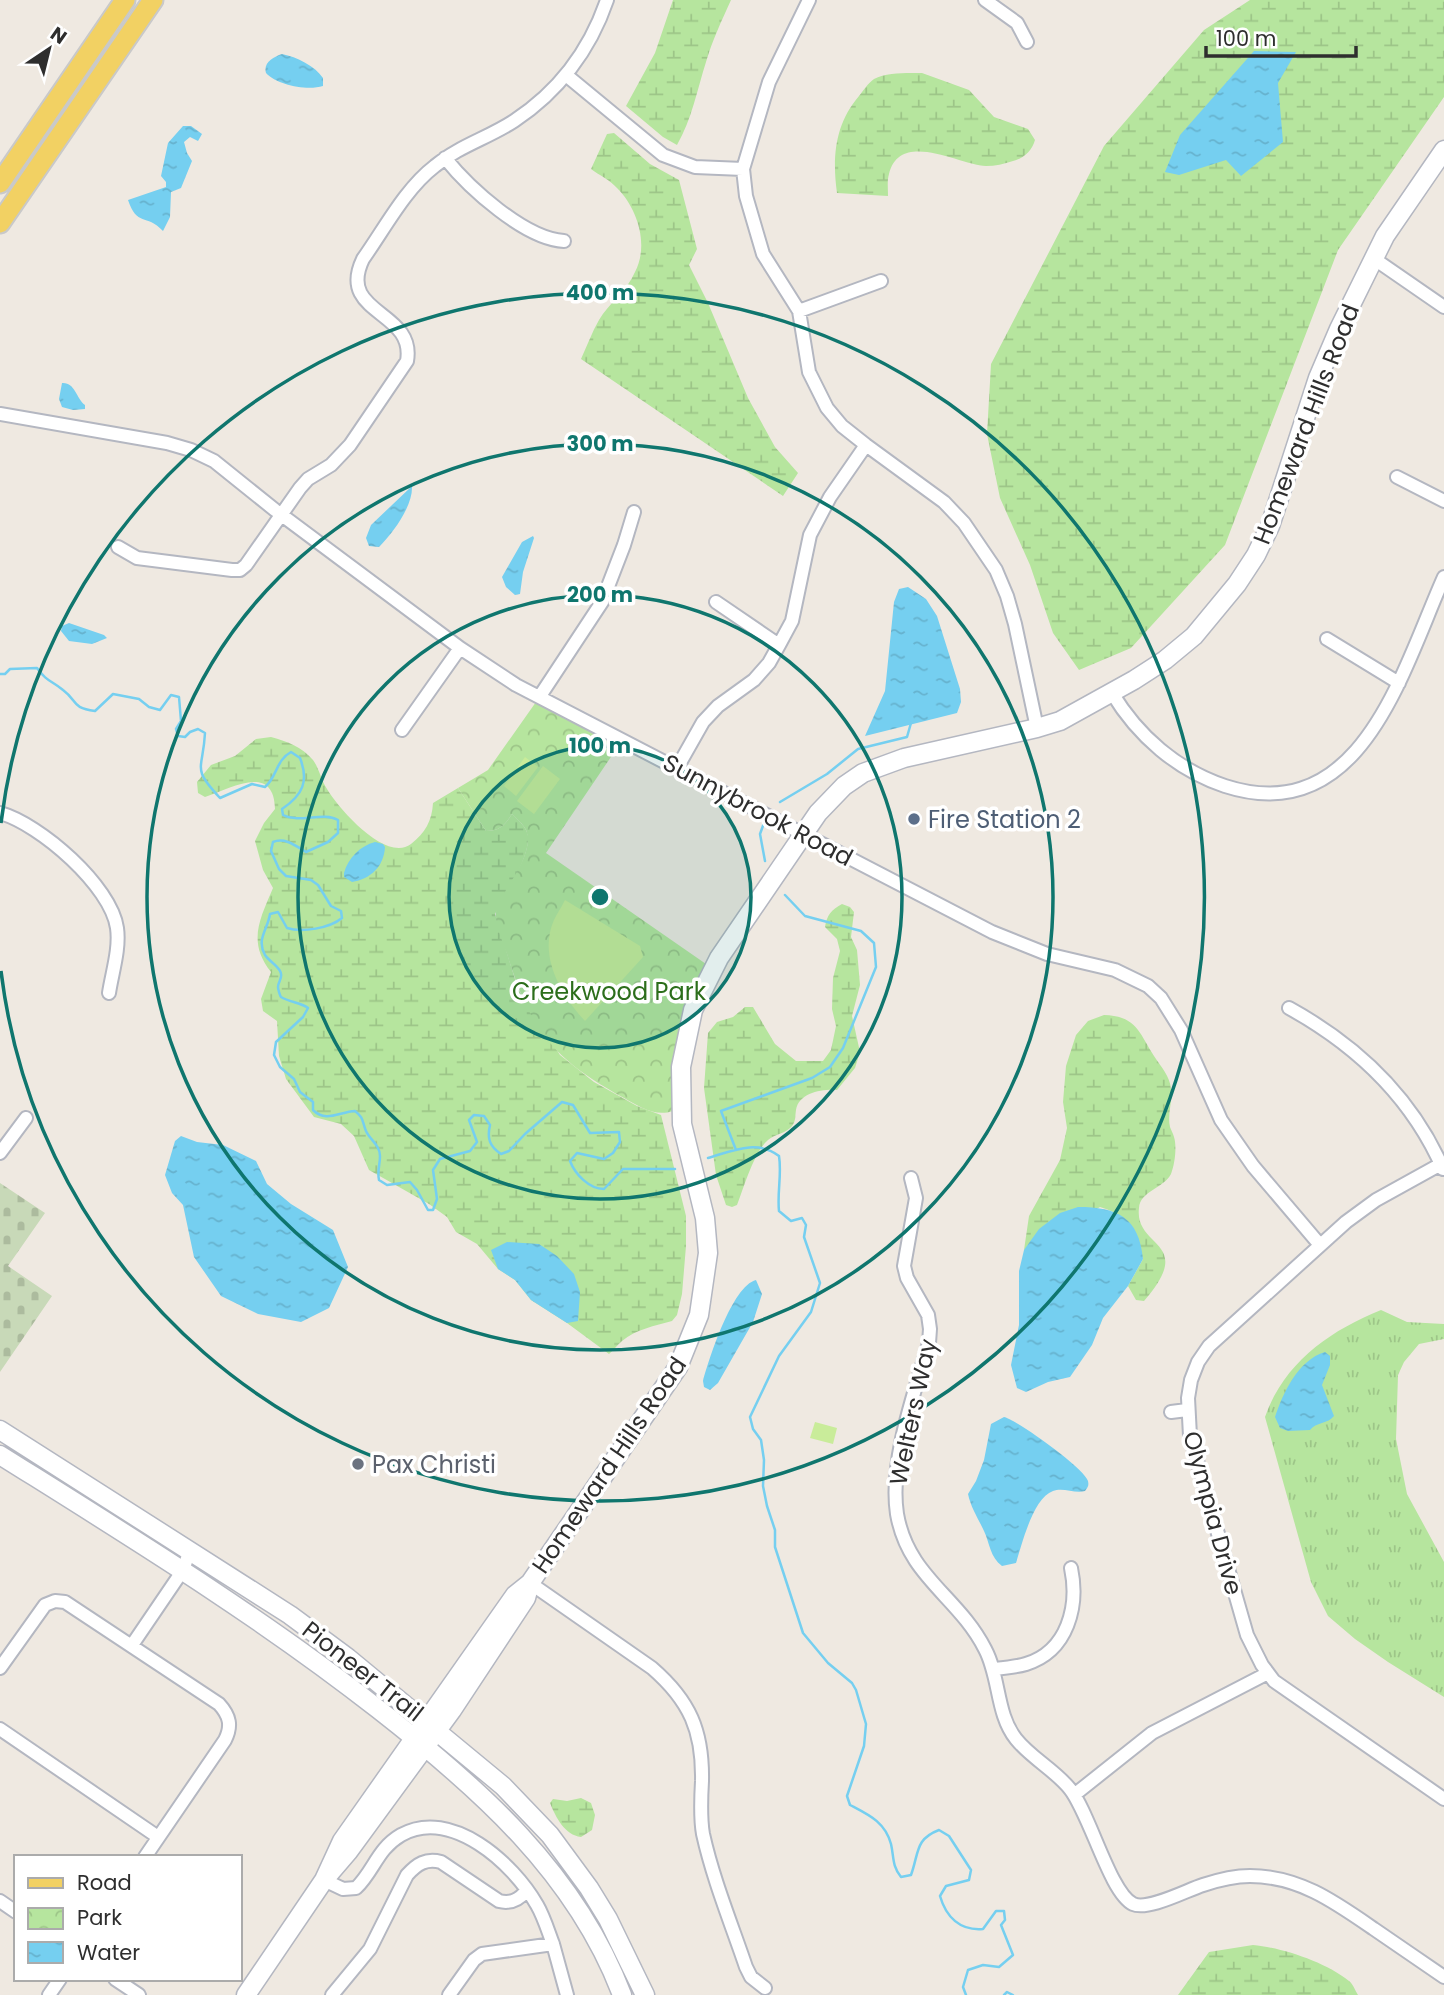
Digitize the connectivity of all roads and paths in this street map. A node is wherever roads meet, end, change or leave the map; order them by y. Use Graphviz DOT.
graph roads {
  1 [pos="125,0"];
  2 [pos="153,0"];
  3 [pos="606,0"];
  4 [pos="809,0"];
  5 [pos="985,0"];
  6 [pos="1027,41"];
  7 [pos="566,75"];
  8 [pos="1444,150"];
  9 [pos="445,158"];
  10 [pos="743,169"];
  11 [pos="0,183"];
  12 [pos="0,223"];
  13 [pos="564,241"];
  14 [pos="1373,258"];
  15 [pos="881,281"];
  16 [pos="1444,307"];
  17 [pos="799,311"];
  18 [pos="0,414"];
  19 [pos="866,445"];
  20 [pos="1397,477"];
  21 [pos="1444,501"];
  22 [pos="634,512"];
  23 [pos="281,514"];
  24 [pos="118,547"];
  25 [pos="1444,577"];
  26 [pos="716,602"];
  27 [pos="1327,639"];
  28 [pos="779,645"];
  29 [pos="460,648"];
  30 [pos="1399,683"];
  31 [pos="1112,693"];
  32 [pos="540,696"];
  33 [pos="1037,728"];
  34 [pos="402,730"];
  35 [pos="677,768"];
  36 [pos="0,813"];
  37 [pos="805,834"];
  38 [pos="108,993"];
  39 [pos="1289,1008"];
  40 [pos="26,1118"];
  41 [pos="0,1153"];
  42 [pos="1442,1167"];
  43 [pos="911,1178"];
  44 [pos="1320,1245"];
  45 [pos="1187,1410"];
  46 [pos="1171,1412"];
  47 [pos="0,1430"];
  48 [pos="0,1455"];
  49 [pos="190,1550"];
  50 [pos="1071,1568"];
  51 [pos="183,1570"];
  52 [pos="530,1583"];
  53 [pos="132,1645"];
  54 [pos="0,1668"];
  55 [pos="993,1669"];
  56 [pos="1268,1673"];
  57 [pos="432,1725"];
  58 [pos="0,1729"];
  59 [pos="419,1742"];
  60 [pos="1074,1795"];
  61 [pos="1444,1799"];
  62 [pos="158,1837"];
  63 [pos="146,1855"];
  64 [pos="324,1880"];
  65 [pos="527,1890"];
  66 [pos="554,1944"];
  67 [pos="1444,1977"];
  68 [pos="118,1981"];
  69 [pos="765,1989"];
  70 [pos="139,1995"];
  71 [pos="246,1995"];
  72 [pos="332,1995"];
  73 [pos="449,1995"];
  74 [pos="568,1995"];
  75 [pos="622,1995"];
  76 [pos="645,1995"];
  1 -- 11 [label="main road"];
  2 -- 12 [label="main road"];
  3 -- 7 [label="street"];
  4 -- 10 [label="street"];
  5 -- 6 [label="street"];
  7 -- 9 [label="street"];
  7 -- 10 [label="street"];
  8 -- 14 [label="street, Homeward Hills Road"];
  9 -- 13 [label="street"];
  9 -- 23 [label="street"];
  10 -- 17 [label="street"];
  14 -- 16 [label="street"];
  14 -- 31 [label="street, Homeward Hills Road"];
  15 -- 17 [label="street"];
  17 -- 19 [label="street"];
  18 -- 23 [label="street, Sunnybrook Road"];
  19 -- 28 [label="street"];
  19 -- 33 [label="street"];
  20 -- 21 [label="street"];
  22 -- 32 [label="street"];
  23 -- 24 [label="street"];
  23 -- 29 [label="street, Sunnybrook Road"];
  25 -- 30 [label="street"];
  26 -- 28 [label="street"];
  27 -- 30 [label="street"];
  28 -- 35 [label="street"];
  29 -- 32 [label="street, Sunnybrook Road"];
  29 -- 34 [label="street"];
  30 -- 31 [label="street"];
  31 -- 33 [label="street, Homeward Hills Road"];
  32 -- 35 [label="street, Sunnybrook Road"];
  33 -- 37 [label="street, Homeward Hills Road"];
  35 -- 37 [label="street, Sunnybrook Road"];
  36 -- 38 [label="street"];
  37 -- 44 [label="street, Sunnybrook Road"];
  37 -- 52 [label="street, Homeward Hills Road"];
  39 -- 42 [label="street"];
  40 -- 41 [label="street"];
  42 -- 44 [label="street, Olympia Drive"];
  43 -- 55 [label="street, Welters Way"];
  44 -- 45 [label="street, Olympia Drive"];
  45 -- 46 [label="street"];
  45 -- 56 [label="street, Olympia Drive"];
  47 -- 49 [label="street, Pioneer Trail"];
  48 -- 51 [label="street, Pioneer Trail"];
  49 -- 51 [label="street"];
  49 -- 57 [label="street, Pioneer Trail"];
  50 -- 55 [label="street"];
  51 -- 53 [label="street"];
  51 -- 59 [label="street, Pioneer Trail"];
  52 -- 57 [label="street, Homeward Hills Road"];
  52 -- 69 [label="street"];
  53 -- 54 [label="street"];
  53 -- 62 [label="street"];
  55 -- 60 [label="street, Welters Way"];
  56 -- 60 [label="street"];
  56 -- 61 [label="street, Olympia Drive"];
  57 -- 59 [label="street, Homeward Hills Road"];
  57 -- 76 [label="street, Pioneer Trail"];
  58 -- 62 [label="street"];
  59 -- 64 [label="street, Homeward Hills Road"];
  59 -- 75 [label="street, Pioneer Trail"];
  60 -- 67 [label="street, Welters Way"];
  62 -- 63 [label="street"];
  64 -- 65 [label="street"];
  64 -- 71 [label="street, Homeward Hills Road"];
  65 -- 66 [label="street"];
  65 -- 72 [label="street"];
  66 -- 73 [label="street"];
  66 -- 74 [label="street"];
  68 -- 70 [label="street"];
}
